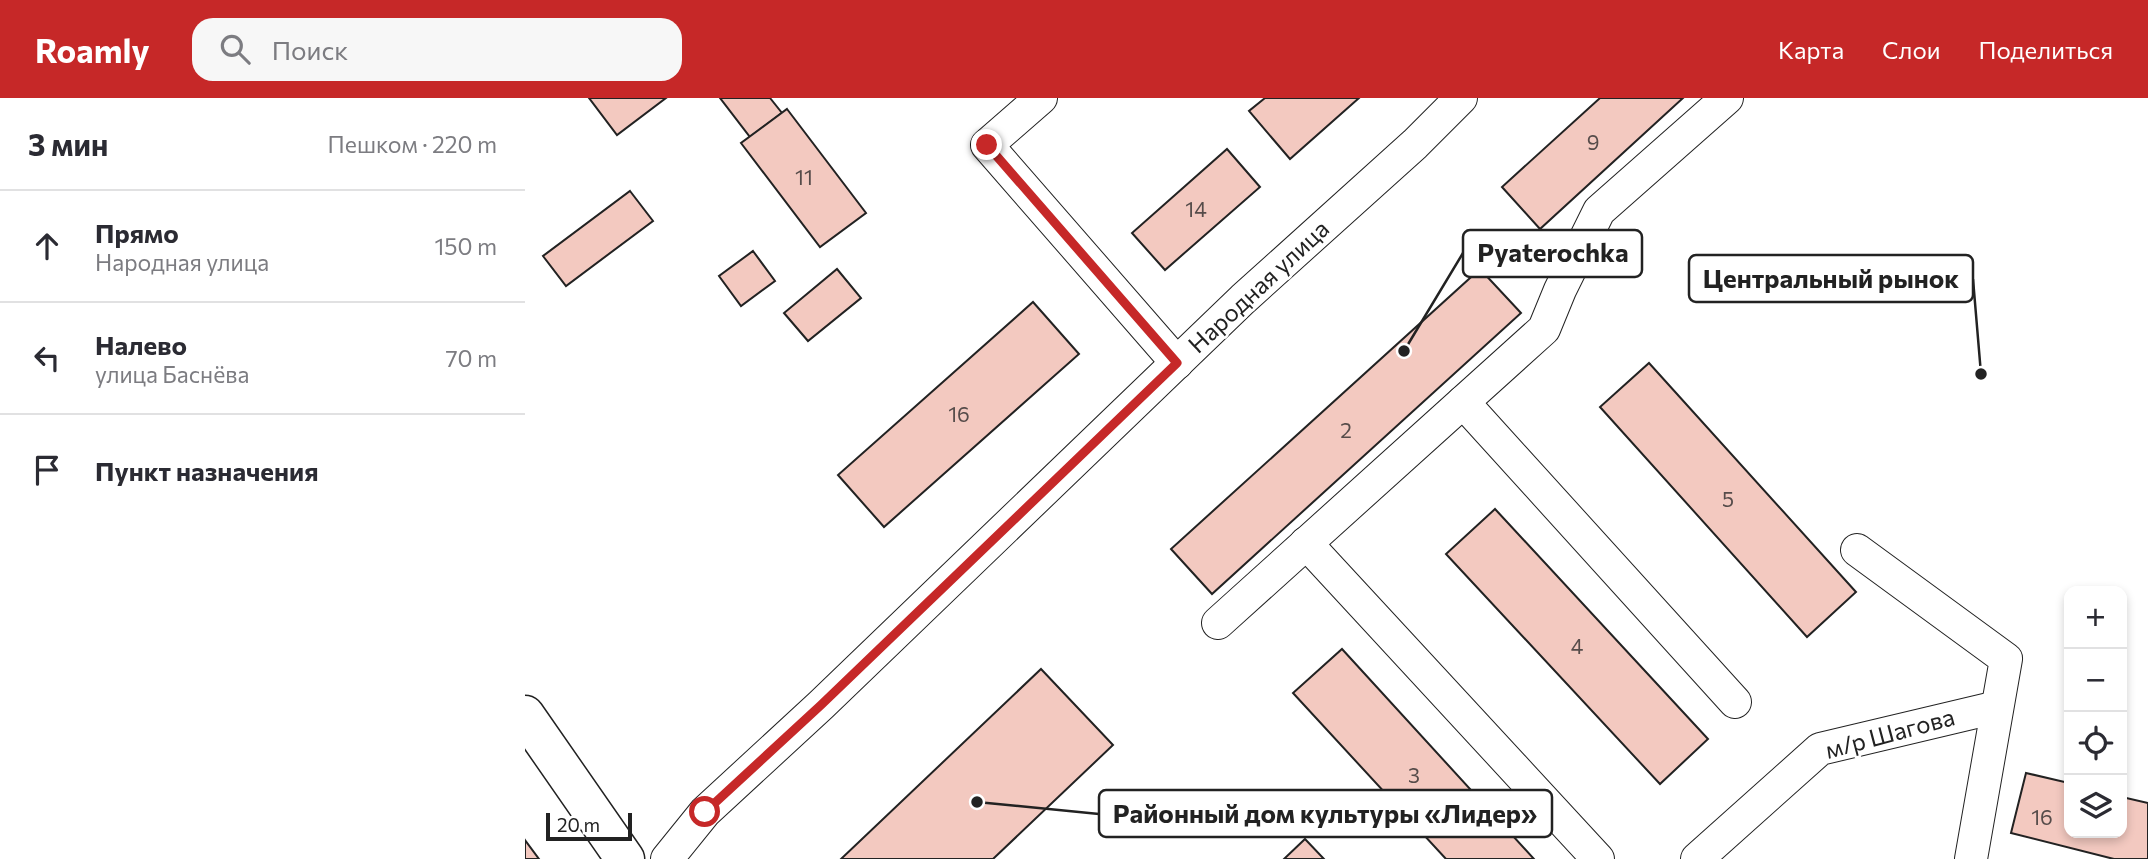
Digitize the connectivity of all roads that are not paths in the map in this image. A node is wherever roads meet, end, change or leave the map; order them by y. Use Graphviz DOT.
graph roads {
  1 [pos="1041,98"];
  2 [pos="1461,98"];
  3 [pos="1727,98"];
  4 [pos="1177,363"];
  5 [pos="1463,402"];
  6 [pos="1306,543"];
  7 [pos="1857,550"];
  8 [pos="1218,623"];
  9 [pos="1735,702"];
  10 [pos="1997,707"];
  11 [pos="525,715"];
  12 [pos="625,859"];
  13 [pos="667,859"];
  14 [pos="1598,859"];
  15 [pos="1697,859"];
  16 [pos="1971,859"];
  1 -- 4 [label="street"];
  2 -- 4 [label="street, Народная улица"];
  3 -- 5 [label="street"];
  4 -- 13 [label="street, Народная улица"];
  5 -- 6 [label="street"];
  5 -- 9 [label="street"];
  6 -- 8 [label="street"];
  6 -- 14 [label="street"];
  7 -- 10 [label="street, м/р Шагова"];
  10 -- 15 [label="street, м/р Шагова"];
  10 -- 16 [label="street, м/р Шагова"];
  11 -- 12 [label="main road"];
}
